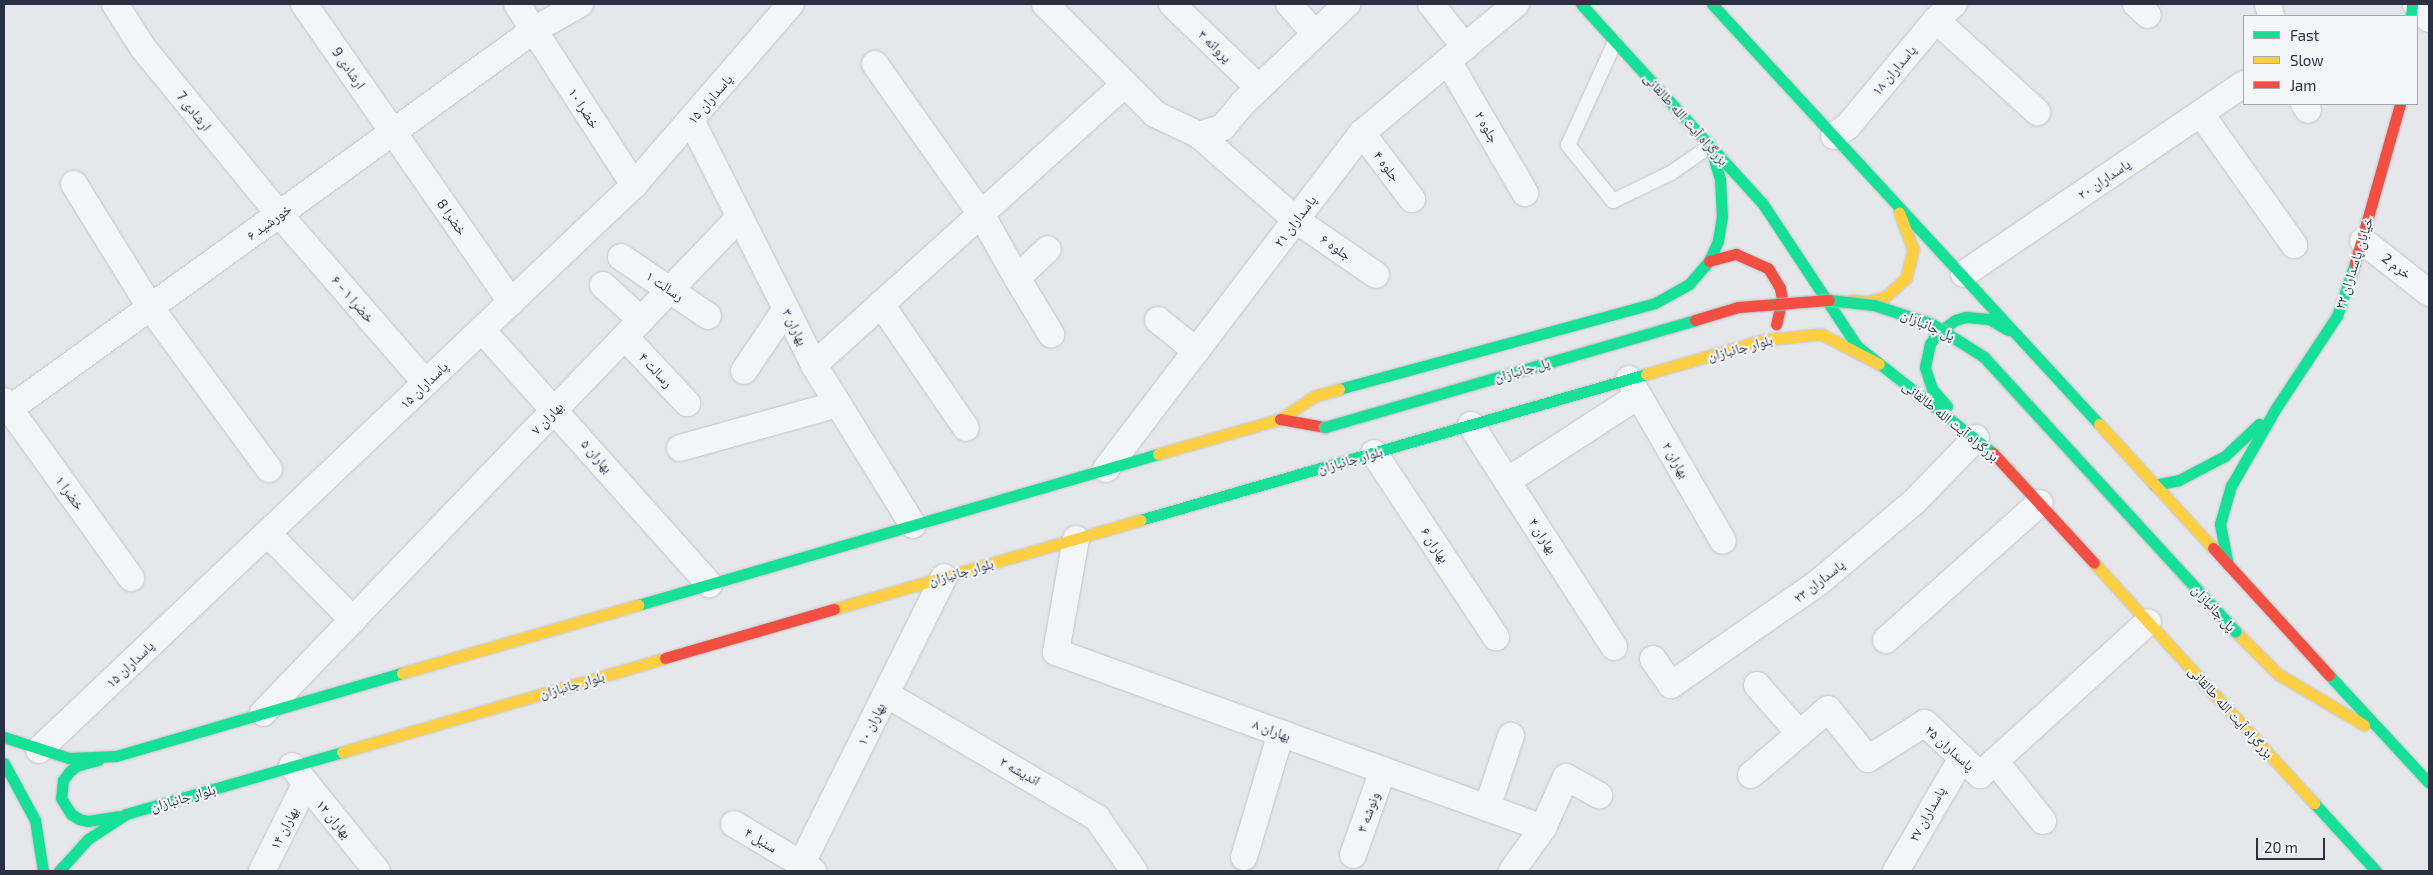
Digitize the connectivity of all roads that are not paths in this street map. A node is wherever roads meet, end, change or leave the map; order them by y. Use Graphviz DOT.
graph roads {
  1 [pos="115,4"];
  2 [pos="304,4"];
  3 [pos="517,4"];
  4 [pos="580,4"];
  5 [pos="791,4"];
  6 [pos="1045,4"];
  7 [pos="1172,4"];
  8 [pos="1289,4"];
  9 [pos="1347,4"];
  10 [pos="1431,4"];
  11 [pos="1516,4"];
  12 [pos="1581,4"];
  13 [pos="1712,4"];
  14 [pos="2414,4"];
  15 [pos="1945,12"];
  16 [pos="2429,19"];
  17 [pos="534,30"];
  18 [pos="1316,34"];
  19 [pos="1616,42"];
  20 [pos="1457,54"];
  21 [pos="875,64"];
  22 [pos="1125,84"];
  23 [pos="2243,85"];
  24 [pos="1259,88"];
  25 [pos="2400,105"];
  26 [pos="2037,112"];
  27 [pos="2201,114"];
  28 [pos="691,120"];
  29 [pos="393,132"];
  30 [pos="1362,133"];
  31 [pos="1199,135"];
  32 [pos="1834,136"];
  33 [pos="1710,146"];
  34 [pos="74,184"];
  35 [pos="634,186"];
  36 [pos="1525,193"];
  37 [pos="1412,199"];
  38 [pos="1895,203"];
  39 [pos="279,214"];
  40 [pos="980,214"];
  41 [pos="1771,215"];
  42 [pos="740,217"];
  43 [pos="1296,220"];
  44 [pos="2363,241"];
  45 [pos="2294,246"];
  46 [pos="1048,248"];
  47 [pos="621,257"];
  48 [pos="1709,261"];
  49 [pos="1964,274"];
  50 [pos="1376,275"];
  51 [pos="1016,278"];
  52 [pos="2426,284"];
  53 [pos="603,285"];
  54 [pos="670,290"];
  55 [pos="512,302"];
  56 [pos="882,304"];
  57 [pos="150,307"];
  58 [pos="786,309"];
  59 [pos="708,316"];
  60 [pos="1158,320"];
  61 [pos="633,328"];
  62 [pos="482,330"];
  63 [pos="2014,333"];
  64 [pos="1052,334"];
  65 [pos="1763,340"];
  66 [pos="1196,351"];
  67 [pos="1879,364"];
  68 [pos="814,365"];
  69 [pos="744,371"];
  70 [pos="426,383"];
  71 [pos="1633,387"];
  72 [pos="687,403"];
  73 [pos="838,404"];
  74 [pos="6,407"];
  75 [pos="2276,408"];
  76 [pos="556,409"];
  77 [pos="1280,419"];
  78 [pos="1471,425"];
  79 [pos="966,428"];
  80 [pos="1976,438"];
  81 [pos="680,448"];
  82 [pos="1374,453"];
  83 [pos="1997,456"];
  84 [pos="269,469"];
  85 [pos="1106,470"];
  86 [pos="1507,481"];
  87 [pos="2154,485"];
  88 [pos="2040,503"];
  89 [pos="914,525"];
  90 [pos="268,534"];
  91 [pos="1076,539"];
  92 [pos="1723,541"];
  93 [pos="2228,565"];
  94 [pos="944,577"];
  95 [pos="131,578"];
  96 [pos="709,584"];
  97 [pos="354,620"];
  98 [pos="2148,622"];
  99 [pos="1496,637"];
  100 [pos="1886,640"];
  101 [pos="1614,647"];
  102 [pos="1654,659"];
  103 [pos="1757,686"];
  104 [pos="886,694"];
  105 [pos="263,713"];
  106 [pos="1282,733"];
  107 [pos="1799,733"];
  108 [pos="1511,736"];
  109 [pos="4,737"];
  110 [pos="2388,738"];
  111 [pos="40,750"];
  112 [pos="116,756"];
  113 [pos="1962,758"];
  114 [pos="1995,761"];
  115 [pos="4,763"];
  116 [pos="1383,770"];
  117 [pos="1751,774"];
  118 [pos="299,776"];
  119 [pos="2429,783"];
  120 [pos="1599,795"];
  121 [pos="1487,808"];
  122 [pos="126,814"];
  123 [pos="2043,821"];
  124 [pos="734,824"];
  125 [pos="1543,828"];
  126 [pos="1353,854"];
  127 [pos="1244,857"];
  128 [pos="804,869"];
  129 [pos="43,871"];
  130 [pos="59,871"];
  131 [pos="262,871"];
  132 [pos="377,871"];
  133 [pos="1134,871"];
  134 [pos="1512,871"];
  135 [pos="1896,871"];
  136 [pos="2376,871"];
  1 -- 39 [label="street, ارشادی 7"];
  2 -- 29 [label="street, ارشادی 9"];
  3 -- 17 [label="street, خضرا ۱۰"];
  4 -- 17 [label="street, خورشید ۶"];
  5 -- 28 [label="street, پاسداران ۱۵"];
  6 -- 22 [label="street, جلوه ۶"];
  7 -- 24 [label="street, پروانه ۳"];
  8 -- 18 [label="street"];
  9 -- 18 [label="street"];
  10 -- 20 [label="street, جلوه ۲"];
  11 -- 20 [label="street, پاسداران ۲۱"];
  12 -- 19 [label="main road, بزرگراه آیت الله طالقانی"];
  13 -- 32 [label="main road"];
  14 -- 16 [label="street"];
  15 -- 26 [label="street"];
  15 -- 32 [label="street, پاسداران ۱۸"];
  17 -- 29 [label="street, خورشید ۶"];
  17 -- 35 [label="street, خضرا ۱۰"];
  18 -- 24 [label="street"];
  19 -- 33 [label="main road, بزرگراه آیت الله طالقانی"];
  19 -- 33 [label="lane"];
  20 -- 30 [label="street, پاسداران ۲۱"];
  20 -- 36 [label="street, جلوه ۲"];
  21 -- 40 [label="street"];
  22 -- 31 [label="street, جلوه ۶"];
  22 -- 40 [label="street"];
  23 -- 27 [label="street, پاسداران ۲۰"];
  24 -- 31 [label="street"];
  25 -- 44 [label="main road, خیابان پاسداران ۲۲"];
  27 -- 45 [label="street"];
  27 -- 49 [label="street, پاسداران ۲۰"];
  28 -- 35 [label="street, پاسداران ۱۵"];
  28 -- 42 [label="street, بهاران ۳"];
  29 -- 39 [label="street, خورشید ۶"];
  29 -- 55 [label="street, خضرا 8"];
  30 -- 37 [label="street, جلوه ۴"];
  30 -- 43 [label="street, پاسداران ۲۱"];
  31 -- 43 [label="street, جلوه ۶"];
  32 -- 38 [label="main road"];
  33 -- 41 [label="main road, بزرگراه آیت الله طالقانی"];
  33 -- 48 [label="main road"];
  34 -- 57 [label="street"];
  35 -- 55 [label="street, پاسداران ۱۵"];
  38 -- 41 [label="main road"];
  38 -- 49 [label="main road"];
  39 -- 57 [label="street, خورشید ۶"];
  39 -- 70 [label="street, خضرا ۱ - ۶"];
  40 -- 51 [label="street"];
  40 -- 56 [label="street"];
  41 -- 67 [label="main road, بزرگراه آیت الله طالقانی"];
  42 -- 54 [label="street, بهاران ۷"];
  42 -- 58 [label="street, بهاران ۳"];
  43 -- 50 [label="street, جلوه ۶"];
  43 -- 66 [label="street, پاسداران ۲۱"];
  44 -- 52 [label="street, خرم 2"];
  44 -- 75 [label="main road, خیابان پاسداران ۲۲"];
  46 -- 51 [label="street"];
  47 -- 54 [label="street, رسالت ۱"];
  48 -- 65 [label="main road"];
  48 -- 77 [label="main road"];
  49 -- 63 [label="main road"];
  51 -- 64 [label="street"];
  53 -- 61 [label="street, رسالت ۴"];
  54 -- 59 [label="street, رسالت ۱"];
  54 -- 61 [label="street, بهاران ۷"];
  55 -- 62 [label="street, پاسداران ۱۵"];
  56 -- 68 [label="street"];
  56 -- 79 [label="street"];
  57 -- 74 [label="street, خورشید ۶"];
  57 -- 84 [label="street"];
  58 -- 68 [label="street, بهاران ۳"];
  58 -- 69 [label="street"];
  60 -- 66 [label="street"];
  61 -- 72 [label="street, رسالت ۴"];
  61 -- 76 [label="street, بهاران ۷"];
  62 -- 70 [label="street, پاسداران ۱۵"];
  62 -- 76 [label="street, بهاران ۵"];
  63 -- 83 [label="main road"];
  63 -- 87 [label="main road"];
  65 -- 67 [label="main road, بلوار جانبازان"];
  65 -- 71 [label="main road, بلوار جانبازان"];
  66 -- 85 [label="street, پاسداران ۲۱"];
  67 -- 80 [label="main road, بزرگراه آیت الله طالقانی"];
  68 -- 73 [label="street, بهاران ۳"];
  70 -- 90 [label="street, پاسداران ۱۵"];
  71 -- 78 [label="main road, بلوار جانبازان"];
  71 -- 86 [label="street"];
  71 -- 92 [label="street, بهاران ۲"];
  73 -- 81 [label="street"];
  73 -- 89 [label="street, بهاران ۳"];
  74 -- 95 [label="street, خضرا ۱"];
  75 -- 87 [label="main road, خیابان پاسداران ۲۲"];
  75 -- 93 [label="main road, خیابان پاسداران ۲۲"];
  76 -- 96 [label="street, بهاران ۵"];
  76 -- 97 [label="street, بهاران ۷"];
  77 -- 85 [label="main road"];
  77 -- 110 [label="main road, پل جانبازان, bridge"];
  78 -- 82 [label="main road, بلوار جانبازان"];
  78 -- 86 [label="street, بهاران ۴"];
  80 -- 83 [label="main road, بزرگراه آیت الله طالقانی"];
  80 -- 102 [label="street, پاسداران ۲۳"];
  82 -- 91 [label="main road, بلوار جانبازان"];
  82 -- 99 [label="street, بهاران ۶"];
  83 -- 88 [label="main road, بزرگراه آیت الله طالقانی"];
  85 -- 89 [label="main road"];
  86 -- 101 [label="street, بهاران ۴"];
  87 -- 93 [label="main road"];
  88 -- 98 [label="main road, بزرگراه آیت الله طالقانی"];
  88 -- 100 [label="street"];
  89 -- 96 [label="main road"];
  90 -- 97 [label="street"];
  90 -- 111 [label="street, پاسداران ۱۵"];
  91 -- 94 [label="main road, بلوار جانبازان"];
  91 -- 106 [label="street, بهاران ۸"];
  93 -- 110 [label="main road"];
  94 -- 104 [label="street, بهاران ۱۰"];
  94 -- 118 [label="main road, بلوار جانبازان"];
  96 -- 105 [label="main road"];
  97 -- 105 [label="street, بهاران ۷"];
  98 -- 114 [label="street, پاسداران ۲۵"];
  98 -- 136 [label="main road, بزرگراه آیت الله طالقانی"];
  103 -- 107 [label="street"];
  104 -- 128 [label="street, بهاران ۱۰"];
  104 -- 133 [label="street, اندیشه ۲"];
  105 -- 112 [label="main road"];
  106 -- 116 [label="street, بهاران ۸"];
  106 -- 127 [label="street"];
  107 -- 113 [label="street, پاسداران ۲۵"];
  107 -- 117 [label="street, پاسداران ۲۵"];
  108 -- 121 [label="street"];
  109 -- 111 [label="main road"];
  110 -- 119 [label="main road"];
  111 -- 112 [label="main road"];
  112 -- 122 [label="main road"];
  113 -- 114 [label="street, پاسداران ۲۵"];
  113 -- 135 [label="street, پاسداران ۲۷"];
  114 -- 123 [label="street"];
  115 -- 129 [label="main road"];
  116 -- 121 [label="street, بهاران ۸"];
  116 -- 126 [label="street, ونوشه ۳"];
  118 -- 122 [label="main road, بلوار جانبازان"];
  118 -- 131 [label="street, بهاران ۱۴"];
  118 -- 132 [label="street, بهاران ۱۲"];
  120 -- 125 [label="street"];
  121 -- 125 [label="street, بهاران ۸"];
  122 -- 130 [label="main road, بلوار جانبازان"];
  124 -- 128 [label="street, سنبل ۴"];
  125 -- 134 [label="street"];
}
